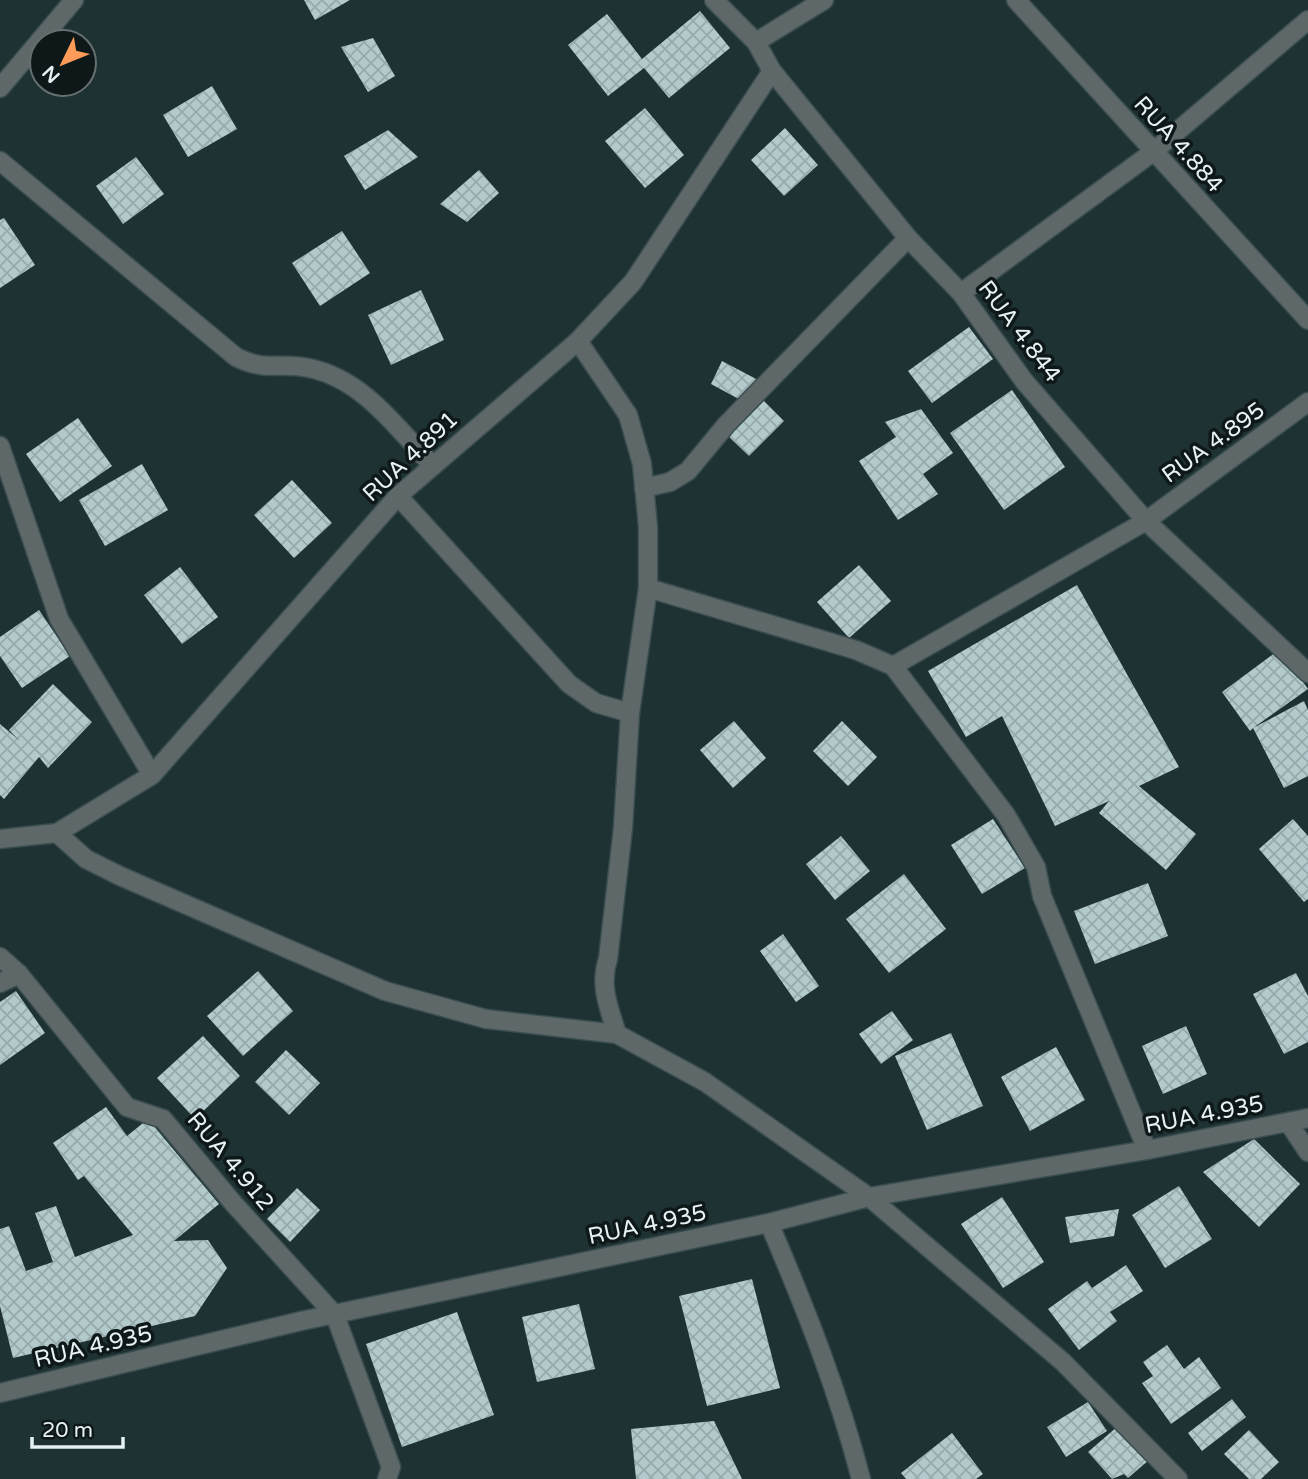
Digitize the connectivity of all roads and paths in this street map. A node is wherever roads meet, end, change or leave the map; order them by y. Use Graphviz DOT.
graph roads {
  1 [pos="74,0"];
  2 [pos="714,0"];
  3 [pos="824,0"];
  4 [pos="1016,0"];
  5 [pos="1308,20"];
  6 [pos="756,42"];
  7 [pos="772,71"];
  8 [pos="0,88"];
  9 [pos="1153,152"];
  10 [pos="0,161"];
  11 [pos="908,238"];
  12 [pos="961,293"];
  13 [pos="1308,320"];
  14 [pos="578,341"];
  15 [pos="1308,402"];
  16 [pos="0,446"];
  17 [pos="433,466"];
  18 [pos="645,488"];
  19 [pos="398,496"];
  20 [pos="1146,521"];
  21 [pos="648,588"];
  22 [pos="893,666"];
  23 [pos="1308,673"];
  24 [pos="630,713"];
  25 [pos="152,775"];
  26 [pos="57,833"];
  27 [pos="0,839"];
  28 [pos="0,957"];
  29 [pos="19,974"];
  30 [pos="0,983"];
  31 [pos="617,1034"];
  32 [pos="1308,1118"];
  33 [pos="1289,1122"];
  34 [pos="1147,1150"];
  35 [pos="1308,1152"];
  36 [pos="869,1197"];
  37 [pos="769,1223"];
  38 [pos="335,1315"];
  39 [pos="0,1393"];
  40 [pos="391,1475"];
  41 [pos="861,1479"];
  42 [pos="1178,1479"];
  1 -- 8 [label="street"];
  2 -- 6 [label="street, RUA 4.844"];
  3 -- 6 [label="street"];
  4 -- 9 [label="street, RUA 4.884"];
  5 -- 9 [label="street"];
  6 -- 7 [label="street, RUA 4.844"];
  7 -- 11 [label="street, RUA 4.844"];
  7 -- 14 [label="street, RUA 4.891"];
  9 -- 12 [label="street"];
  9 -- 13 [label="street, RUA 4.884"];
  10 -- 17 [label="street"];
  11 -- 12 [label="street, RUA 4.844"];
  11 -- 18 [label="street"];
  12 -- 20 [label="street, RUA 4.844"];
  14 -- 17 [label="street, RUA 4.891"];
  14 -- 18 [label="street"];
  15 -- 20 [label="street, RUA 4.895"];
  16 -- 25 [label="street"];
  17 -- 19 [label="street, RUA 4.891"];
  18 -- 21 [label="street"];
  19 -- 24 [label="street"];
  19 -- 25 [label="street, RUA 4.891"];
  20 -- 22 [label="street, RUA 4.895"];
  20 -- 23 [label="street, RUA 4.844"];
  21 -- 22 [label="street"];
  21 -- 24 [label="street"];
  22 -- 34 [label="street"];
  24 -- 31 [label="street"];
  25 -- 26 [label="street, RUA 4.891"];
  26 -- 27 [label="street, RUA 4.891"];
  26 -- 31 [label="street"];
  28 -- 29 [label="street, RUA 4.912"];
  29 -- 30 [label="street"];
  29 -- 38 [label="street, RUA 4.912"];
  31 -- 36 [label="street"];
  32 -- 33 [label="street, RUA 4.935"];
  33 -- 34 [label="street, RUA 4.935"];
  33 -- 35 [label="street"];
  34 -- 36 [label="street, RUA 4.935"];
  36 -- 37 [label="street, RUA 4.935"];
  36 -- 42 [label="street"];
  37 -- 38 [label="street, RUA 4.935"];
  37 -- 41 [label="street"];
  38 -- 39 [label="street, RUA 4.935"];
  38 -- 40 [label="street"];
}
